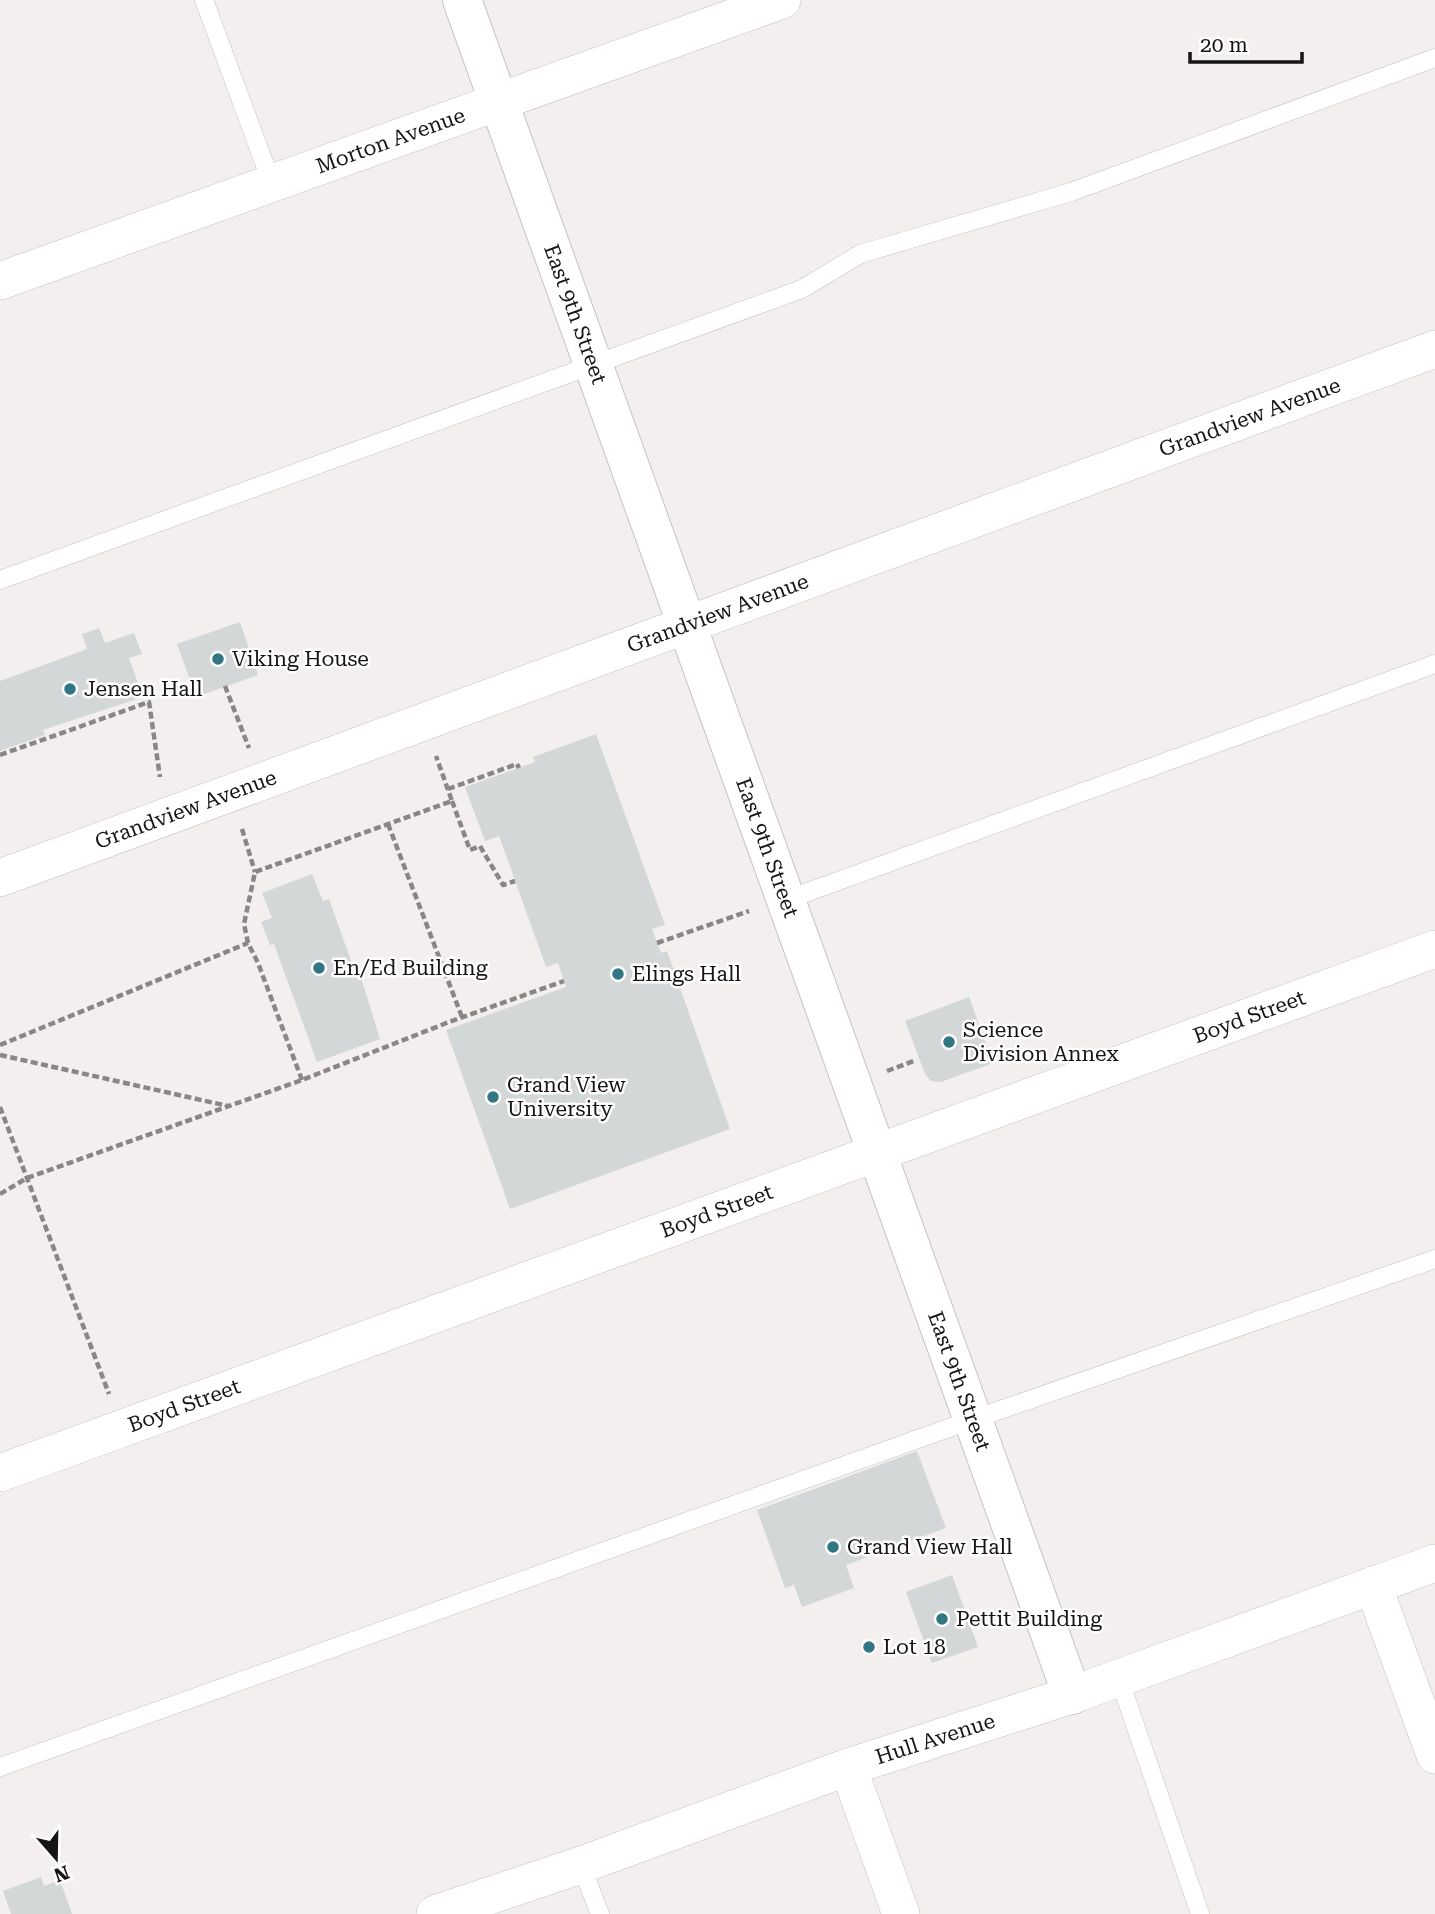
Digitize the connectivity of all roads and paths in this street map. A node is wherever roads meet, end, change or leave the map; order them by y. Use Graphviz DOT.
graph roads {
  1 [pos="204,0"];
  2 [pos="461,0"];
  3 [pos="782,0"];
  4 [pos="1435,58"];
  5 [pos="499,103"];
  6 [pos="272,184"];
  7 [pos="0,281"];
  8 [pos="1435,349"];
  9 [pos="596,366"];
  10 [pos="0,580"];
  11 [pos="686,626"];
  12 [pos="1435,664"];
  13 [pos="225,686"];
  14 [pos="424,723"];
  15 [pos="0,755"];
  16 [pos="519,768"];
  17 [pos="160,777"];
  18 [pos="245,788"];
  19 [pos="448,789"];
  20 [pos="452,801"];
  21 [pos="388,824"];
  22 [pos="255,872"];
  23 [pos="0,878"];
  24 [pos="515,881"];
  25 [pos="786,899"];
  26 [pos="248,943"];
  27 [pos="657,943"];
  28 [pos="1435,949"];
  29 [pos="564,981"];
  30 [pos="462,1017"];
  31 [pos="0,1045"];
  32 [pos="0,1055"];
  33 [pos="302,1080"];
  34 [pos="229,1106"];
  35 [pos="0,1107"];
  36 [pos="878,1151"];
  37 [pos="27,1178"];
  38 [pos="0,1194"];
  39 [pos="1435,1259"];
  40 [pos="974,1419"];
  41 [pos="122,1429"];
  42 [pos="0,1473"];
  43 [pos="1435,1563"];
  44 [pos="1373,1585"];
  45 [pos="1119,1678"];
  46 [pos="1072,1695"];
  47 [pos="1435,1755"];
  48 [pos="0,1767"];
  49 [pos="848,1767"];
  50 [pos="581,1865"];
  51 [pos="435,1914"];
  52 [pos="600,1914"];
  53 [pos="901,1914"];
  54 [pos="1200,1914"];
  1 -- 6 [label="lane"];
  2 -- 5 [label="street, East 9th Street"];
  3 -- 5 [label="street, Morton Avenue"];
  4 -- 9 [label="lane"];
  5 -- 6 [label="street, Morton Avenue"];
  5 -- 9 [label="street, East 9th Street"];
  6 -- 7 [label="street, Morton Avenue"];
  8 -- 11 [label="street, Grandview Avenue"];
  9 -- 10 [label="lane"];
  9 -- 11 [label="street, East 9th Street"];
  11 -- 14 [label="street, Grandview Avenue"];
  11 -- 25 [label="street, East 9th Street"];
  12 -- 25 [label="lane"];
  13 -- 18 [label="path"];
  14 -- 18 [label="street, Grandview Avenue"];
  14 -- 19 [label="path"];
  15 -- 17 [label="path"];
  16 -- 19 [label="path"];
  18 -- 22 [label="path"];
  18 -- 23 [label="street, Grandview Avenue"];
  19 -- 20 [label="path"];
  20 -- 21 [label="path"];
  20 -- 24 [label="path"];
  21 -- 22 [label="path"];
  21 -- 30 [label="path"];
  22 -- 26 [label="path"];
  25 -- 27 [label="path"];
  25 -- 36 [label="street, East 9th Street"];
  26 -- 31 [label="path"];
  26 -- 33 [label="path"];
  28 -- 36 [label="street, Boyd Street"];
  29 -- 30 [label="path"];
  30 -- 33 [label="path"];
  32 -- 34 [label="path"];
  33 -- 34 [label="path"];
  34 -- 37 [label="path"];
  35 -- 37 [label="path"];
  36 -- 40 [label="street, East 9th Street"];
  36 -- 41 [label="street, Boyd Street"];
  37 -- 38 [label="path"];
  37 -- 41 [label="path"];
  39 -- 40 [label="lane"];
  40 -- 46 [label="street, East 9th Street"];
  40 -- 48 [label="lane"];
  41 -- 42 [label="street, Boyd Street"];
  43 -- 44 [label="street, Hull Avenue"];
  44 -- 45 [label="street, Hull Avenue"];
  44 -- 47 [label="street"];
  45 -- 46 [label="street, Hull Avenue"];
  45 -- 54 [label="lane"];
  46 -- 49 [label="street, Hull Avenue"];
  49 -- 50 [label="street, Hull Avenue"];
  49 -- 53 [label="street"];
  50 -- 51 [label="street, Hull Avenue"];
  50 -- 52 [label="lane"];
}
